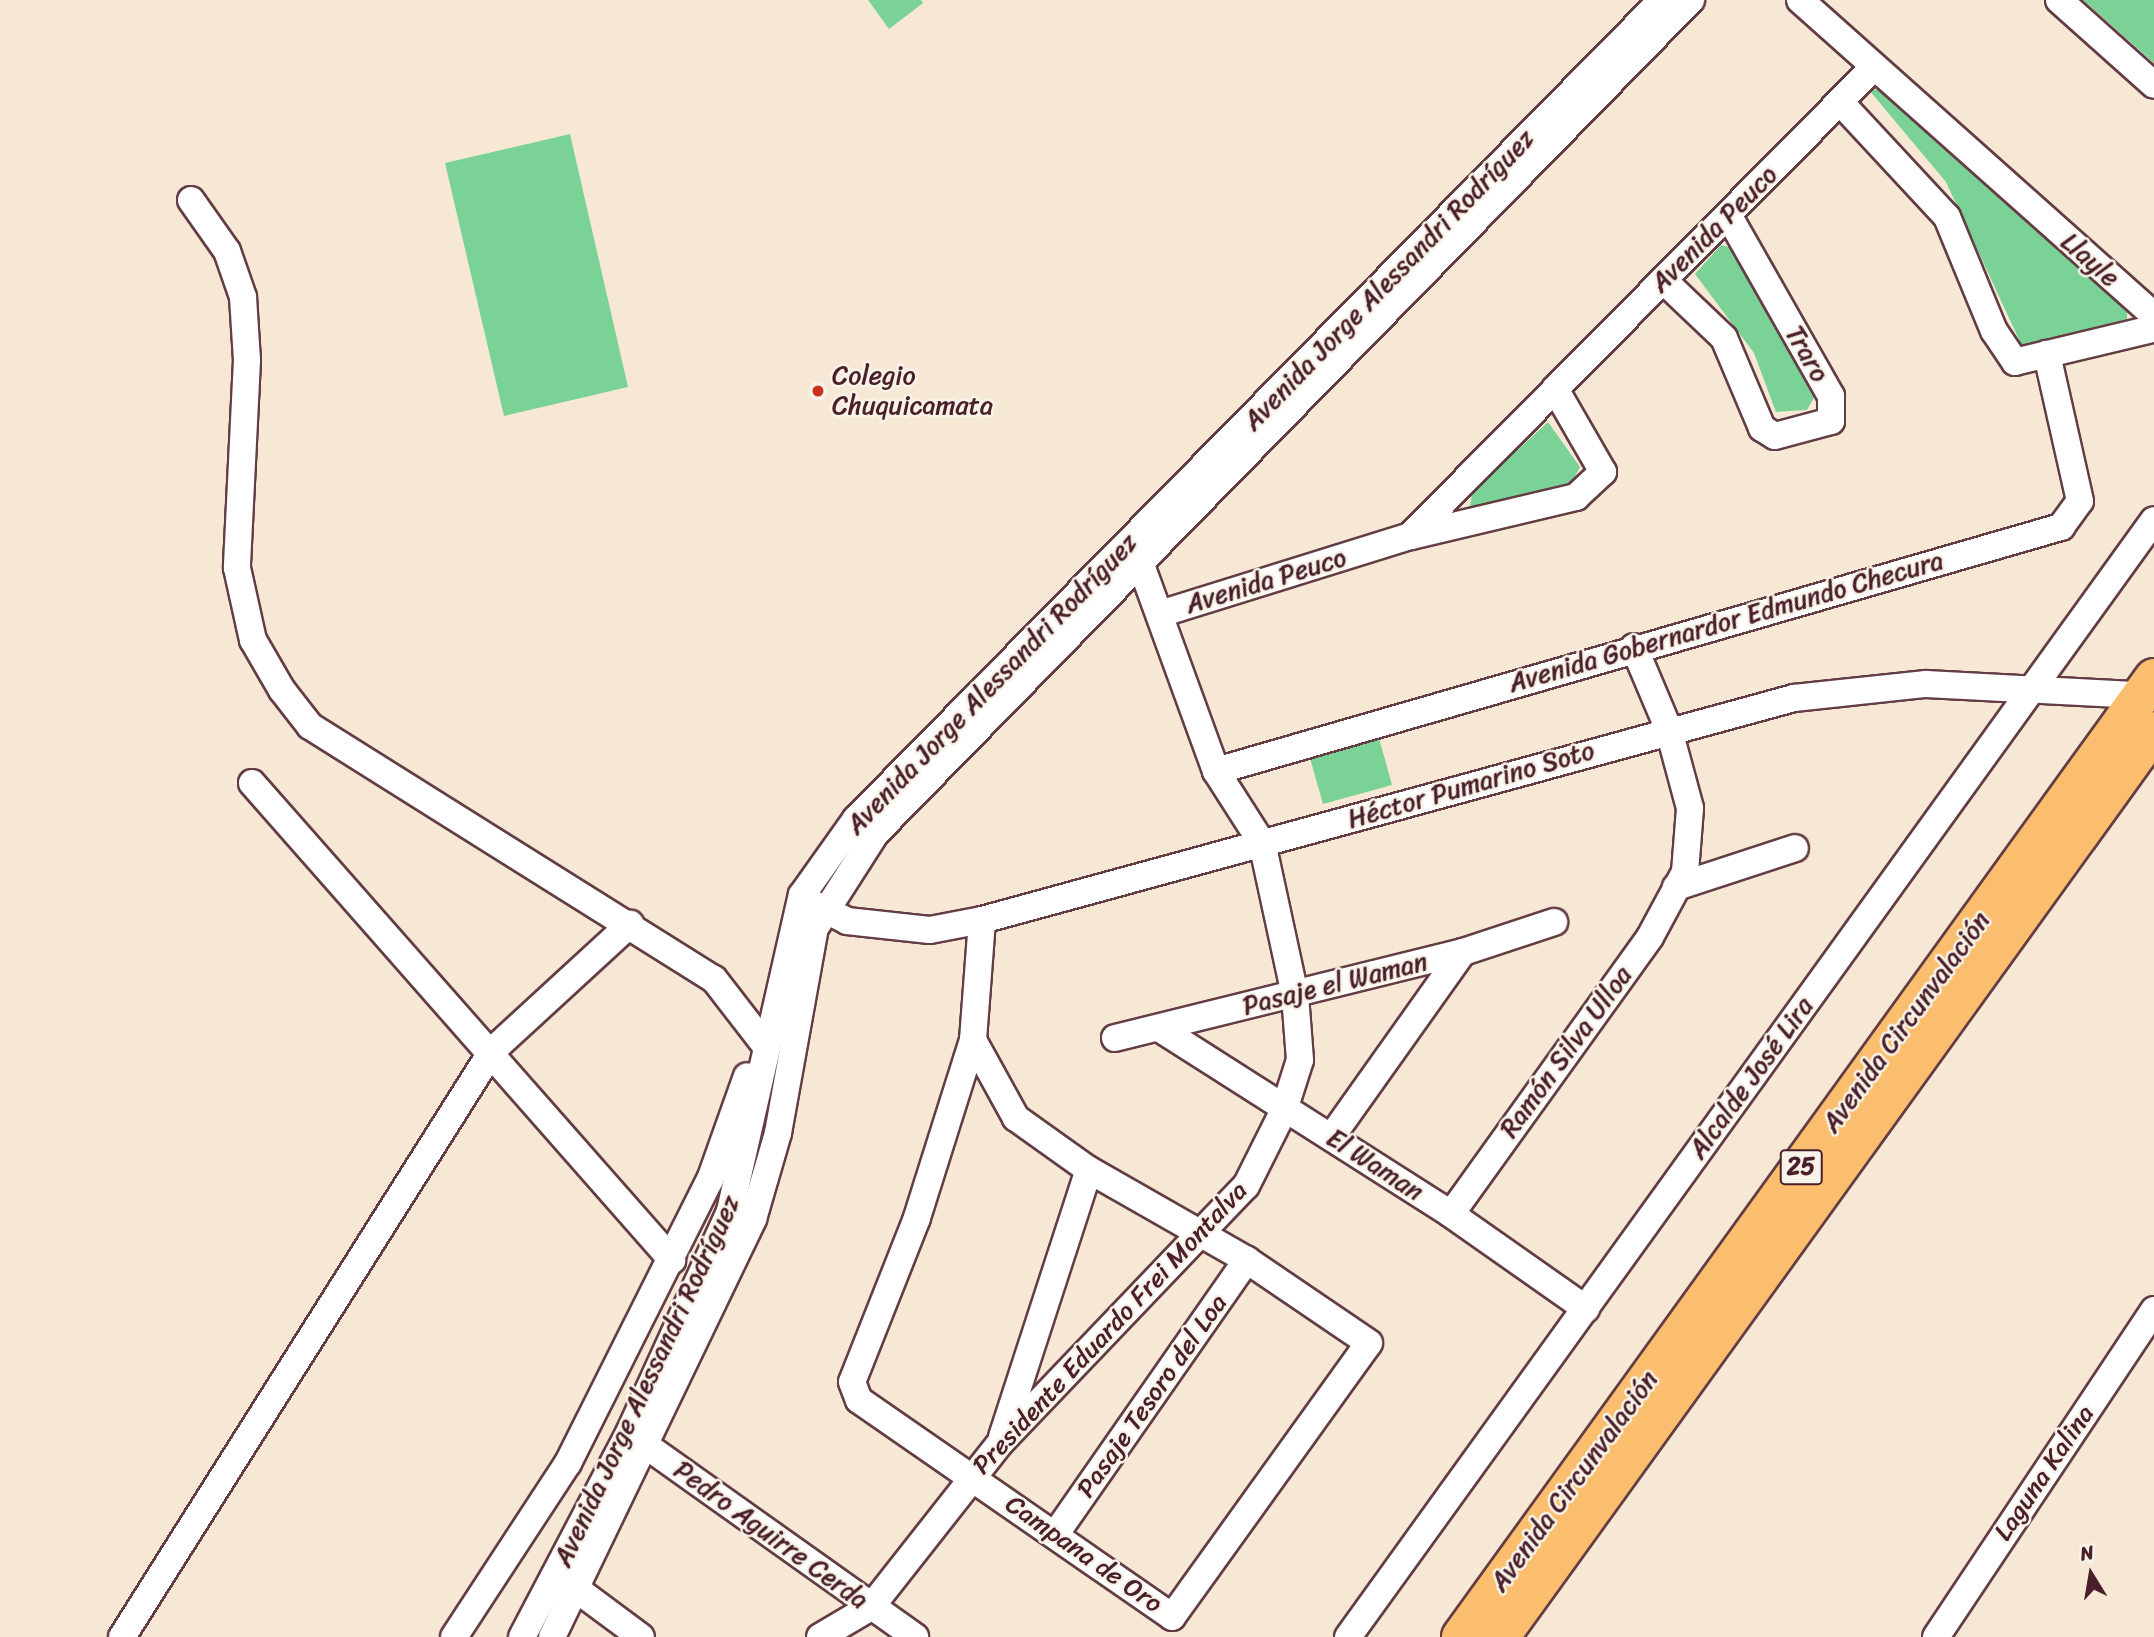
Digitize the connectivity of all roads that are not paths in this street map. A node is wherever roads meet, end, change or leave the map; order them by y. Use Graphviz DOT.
graph roads {
  1 [pos="1662,0"];
  2 [pos="1691,0"];
  3 [pos="1800,0"];
  4 [pos="2059,0"];
  5 [pos="1873,68"];
  6 [pos="2154,85"];
  7 [pos="1840,102"];
  8 [pos="191,200"];
  9 [pos="1728,215"];
  10 [pos="1663,280"];
  11 [pos="2048,354"];
  12 [pos="1555,389"];
  13 [pos="2154,520"];
  14 [pos="1410,536"];
  15 [pos="1133,537"];
  16 [pos="1138,566"];
  17 [pos="1163,613"];
  18 [pos="2066,642"];
  19 [pos="1634,647"];
  20 [pos="2031,687"];
  21 [pos="2090,691"];
  22 [pos="2151,700"];
  23 [pos="1669,730"];
  24 [pos="1216,771"];
  25 [pos="252,783"];
  26 [pos="1262,843"];
  27 [pos="1795,848"];
  28 [pos="1676,887"];
  29 [pos="802,895"];
  30 [pos="823,913"];
  31 [pos="982,920"];
  32 [pos="1554,922"];
  33 [pos="629,925"];
  34 [pos="1462,952"];
  35 [pos="1295,996"];
  36 [pos="1159,1028"];
  37 [pos="760,1036"];
  38 [pos="1115,1038"];
  39 [pos="973,1040"];
  40 [pos="491,1053"];
  41 [pos="1284,1110"];
  42 [pos="1332,1136"];
  43 [pos="1088,1170"];
  44 [pos="1451,1214"];
  45 [pos="1205,1235"];
  46 [pos="672,1260"];
  47 [pos="1247,1260"];
  48 [pos="1586,1309"];
  49 [pos="2154,1310"];
  50 [pos="637,1439"];
  51 [pos="1000,1442"];
  52 [pos="973,1477"];
  53 [pos="1056,1532"];
  54 [pos="579,1591"];
  55 [pos="872,1607"];
  56 [pos="122,1637"];
  57 [pos="454,1637"];
  58 [pos="522,1637"];
  59 [pos="552,1637"];
  60 [pos="641,1637"];
  61 [pos="820,1637"];
  62 [pos="915,1637"];
  63 [pos="1349,1637"];
  64 [pos="1461,1637"];
  65 [pos="1500,1637"];
  66 [pos="1936,1637"];
  1 -- 15 [label="street, Avenida Jorge Alessandri Rodríguez"];
  2 -- 16 [label="street, Avenida Jorge Alessandri Rodríguez"];
  3 -- 5 [label="street, Llayle"];
  4 -- 6 [label="street"];
  5 -- 7 [label="street, Avenida Peuco"];
  5 -- 11 [label="street, Llayle"];
  7 -- 9 [label="street, Avenida Peuco"];
  7 -- 11 [label="street, Llayle"];
  8 -- 33 [label="street"];
  9 -- 10 [label="street, Avenida Peuco"];
  9 -- 10 [label="street, Traro"];
  10 -- 12 [label="street, Avenida Peuco"];
  11 -- 19 [label="street, Avenida Gobernardor Edmundo Checura"];
  12 -- 14 [label="street, Avenida Peuco"];
  12 -- 14 [label="street, Avenida Peuco"];
  13 -- 18 [label="street, Alcalde José Lira"];
  14 -- 17 [label="street, Avenida Peuco"];
  15 -- 16 [label="street, Presidente Eduardo Frei Montalva"];
  15 -- 29 [label="street, Avenida Jorge Alessandri Rodríguez"];
  16 -- 17 [label="street, Presidente Eduardo Frei Montalva"];
  16 -- 30 [label="street, Avenida Jorge Alessandri Rodríguez"];
  17 -- 24 [label="street, Presidente Eduardo Frei Montalva"];
  18 -- 20 [label="street, Alcalde José Lira"];
  18 -- 21 [label="street"];
  19 -- 23 [label="street, Ramón Silva Ulloa"];
  19 -- 24 [label="street, Avenida Gobernardor Edmundo Checura"];
  20 -- 21 [label="street, Héctor Pumarino Soto"];
  20 -- 23 [label="street, Héctor Pumarino Soto"];
  20 -- 48 [label="street, Alcalde José Lira"];
  21 -- 22 [label="street, Héctor Pumarino Soto"];
  22 -- 64 [label="highway, Avenida Circunvalación / 25"];
  22 -- 65 [label="highway, Avenida Circunvalación / 25"];
  23 -- 26 [label="street, Héctor Pumarino Soto"];
  23 -- 28 [label="street, Ramón Silva Ulloa"];
  24 -- 26 [label="street, Presidente Eduardo Frei Montalva"];
  25 -- 40 [label="street"];
  26 -- 31 [label="street, Héctor Pumarino Soto"];
  26 -- 35 [label="street, Presidente Eduardo Frei Montalva"];
  27 -- 28 [label="street"];
  28 -- 44 [label="street, Ramón Silva Ulloa"];
  29 -- 30 [label="street"];
  29 -- 37 [label="street, Avenida Jorge Alessandri Rodríguez"];
  30 -- 31 [label="street, Héctor Pumarino Soto"];
  30 -- 50 [label="street, Avenida Jorge Alessandri Rodríguez"];
  31 -- 39 [label="street, Campana de Oro"];
  32 -- 34 [label="street, Pasaje el Waman"];
  33 -- 37 [label="street"];
  33 -- 40 [label="street"];
  34 -- 35 [label="street, Pasaje el Waman"];
  34 -- 42 [label="street"];
  35 -- 36 [label="street, Pasaje el Waman"];
  35 -- 41 [label="street, Presidente Eduardo Frei Montalva"];
  36 -- 38 [label="street, Pasaje el Waman"];
  36 -- 41 [label="street, El Waman"];
  37 -- 46 [label="street"];
  37 -- 50 [label="street, Avenida Jorge Alessandri Rodríguez"];
  39 -- 43 [label="street"];
  39 -- 52 [label="street, Campana de Oro"];
  40 -- 46 [label="street"];
  40 -- 56 [label="street"];
  41 -- 42 [label="street, El Waman"];
  41 -- 45 [label="street, Presidente Eduardo Frei Montalva"];
  42 -- 44 [label="street, El Waman"];
  43 -- 45 [label="street"];
  43 -- 51 [label="street"];
  44 -- 48 [label="street, El Waman"];
  45 -- 47 [label="street"];
  45 -- 51 [label="street, Presidente Eduardo Frei Montalva"];
  46 -- 57 [label="street"];
  47 -- 53 [label="street, Pasaje Tesoro del Loa"];
  47 -- 53 [label="street, Campana de Oro"];
  48 -- 63 [label="street, Alcalde José Lira"];
  49 -- 66 [label="street, Laguna Kalina"];
  50 -- 54 [label="street, Avenida Jorge Alessandri Rodríguez"];
  50 -- 55 [label="street, Pedro Aguirre Cerda"];
  50 -- 58 [label="street, Avenida Jorge Alessandri Rodríguez"];
  51 -- 52 [label="street, Presidente Eduardo Frei Montalva"];
  52 -- 53 [label="street, Campana de Oro"];
  52 -- 55 [label="street, Presidente Eduardo Frei Montalva"];
  54 -- 59 [label="street, Avenida Jorge Alessandri Rodríguez"];
  54 -- 60 [label="street"];
  55 -- 61 [label="street, Presidente Eduardo Frei Montalva"];
  55 -- 62 [label="street, Pedro Aguirre Cerda"];
}
